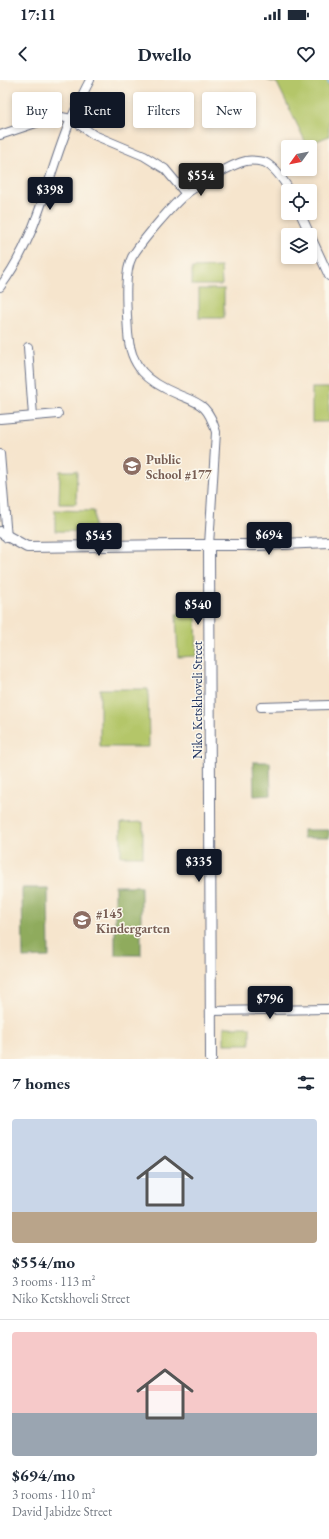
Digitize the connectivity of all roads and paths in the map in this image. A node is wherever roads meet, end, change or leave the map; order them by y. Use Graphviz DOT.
graph roads {
  1 [pos="90,80"];
  2 [pos="84,92"];
  3 [pos="70,119"];
  4 [pos="70,122"];
  5 [pos="84,128"];
  6 [pos="0,135"];
  7 [pos="285,184"];
  8 [pos="186,194"];
  9 [pos="303,220"];
  10 [pos="329,276"];
  11 [pos="0,287"];
  12 [pos="28,347"];
  13 [pos="58,414"];
  14 [pos="33,416"];
  15 [pos="0,418"];
  16 [pos="0,454"];
  17 [pos="4,535"];
  18 [pos="329,542"];
  19 [pos="209,545"];
  20 [pos="329,705"];
  21 [pos="262,707"];
  22 [pos="210,1010"];
  23 [pos="329,1010"];
  24 [pos="210,1059"];
  1 -- 2 [label="street"];
  3 -- 6 [label="street"];
  4 -- 11 [label="street"];
  5 -- 8 [label="street"];
  7 -- 8 [label="street, Niko Ketskhoveli Street"];
  8 -- 19 [label="street, Niko Ketskhoveli Street"];
  9 -- 10 [label="street"];
  12 -- 14 [label="street"];
  13 -- 14 [label="street"];
  14 -- 15 [label="street"];
  16 -- 17 [label="street"];
  17 -- 19 [label="street"];
  18 -- 19 [label="street"];
  19 -- 22 [label="street, Niko Ketskhoveli Street"];
  20 -- 21 [label="street"];
  22 -- 23 [label="street"];
  22 -- 24 [label="street, Niko Ketskhoveli Street"];
}
